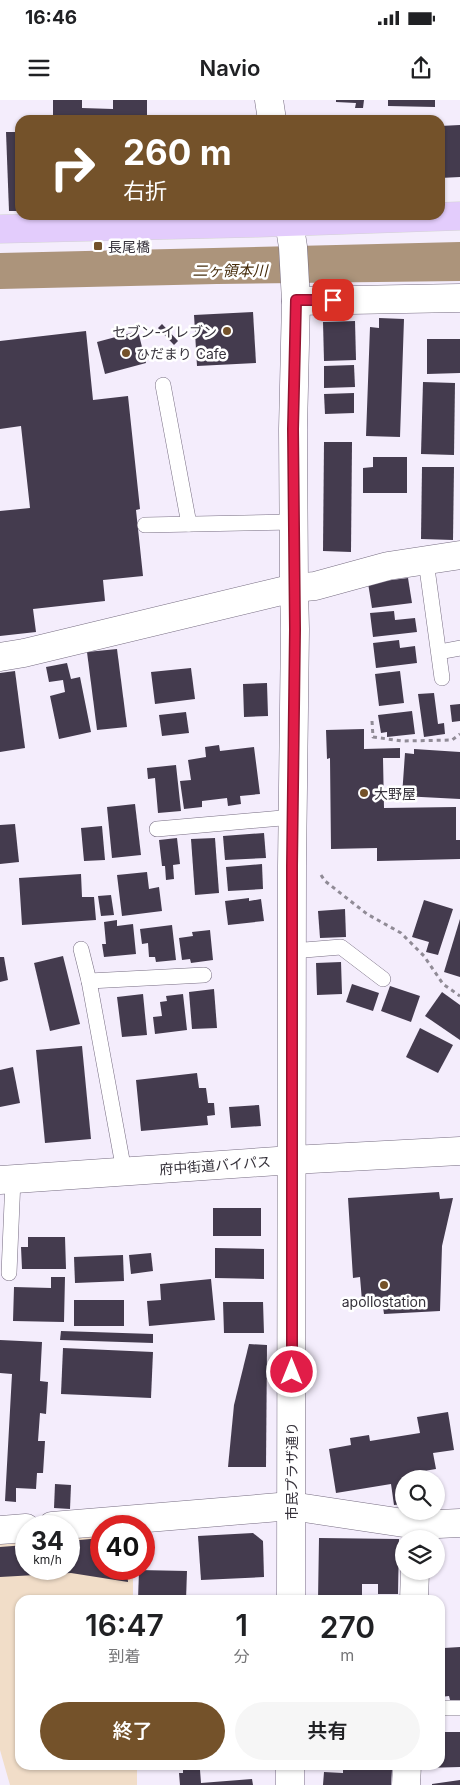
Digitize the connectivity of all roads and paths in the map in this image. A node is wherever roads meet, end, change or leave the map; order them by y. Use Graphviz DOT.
graph roads {
  1 [pos="269,100"];
  2 [pos="271,115"];
  3 [pos="460,216"];
  4 [pos="445,217"];
  5 [pos="403,220"];
  6 [pos="290,228"];
  7 [pos="0,230"];
  8 [pos="295,296"];
  9 [pos="460,298"];
  10 [pos="163,385"];
  11 [pos="294,522"];
  12 [pos="189,524"];
  13 [pos="144,525"];
  14 [pos="460,555"];
  15 [pos="426,561"];
  16 [pos="294,588"];
  17 [pos="460,648"];
  18 [pos="439,652"];
  19 [pos="0,656"];
  20 [pos="442,678"];
  21 [pos="372,721"];
  22 [pos="460,734"];
  23 [pos="292,818"];
  24 [pos="157,829"];
  25 [pos="318,868"];
  26 [pos="81,949"];
  27 [pos="292,951"];
  28 [pos="204,975"];
  29 [pos="383,979"];
  30 [pos="89,981"];
  31 [pos="460,996"];
  32 [pos="460,1150"];
  33 [pos="292,1160"];
  34 [pos="124,1171"];
  35 [pos="6,1179"];
  36 [pos="9,1273"];
  37 [pos="291,1506"];
  38 [pos="460,1523"];
  39 [pos="80,1524"];
  40 [pos="15,1529"];
  41 [pos="0,1530"];
  42 [pos="407,1530"];
  43 [pos="427,1530"];
  44 [pos="415,1580"];
  45 [pos="291,1595"];
  46 [pos="414,1595"];
  47 [pos="445,1708"];
  48 [pos="460,1708"];
  49 [pos="290,1770"];
  50 [pos="407,1770"];
  51 [pos="290,1785"];
  52 [pos="406,1785"];
  1 -- 2 [label="street"];
  3 -- 4 [label="main road"];
  5 -- 6 [label="main road"];
  6 -- 7 [label="main road"];
  6 -- 8 [label="street"];
  8 -- 9 [label="street"];
  8 -- 11 [label="street, 市民プラザ通り"];
  10 -- 12 [label="lane"];
  11 -- 12 [label="lane"];
  11 -- 16 [label="street, 市民プラザ通り"];
  12 -- 13 [label="lane"];
  14 -- 15 [label="street"];
  15 -- 16 [label="street"];
  15 -- 18 [label="lane"];
  16 -- 19 [label="street"];
  16 -- 23 [label="street, 市民プラザ通り"];
  17 -- 18 [label="lane"];
  18 -- 20 [label="lane"];
  21 -- 22 [label="path"];
  23 -- 24 [label="lane"];
  23 -- 27 [label="street, 市民プラザ通り"];
  25 -- 31 [label="path"];
  26 -- 30 [label="lane"];
  27 -- 29 [label="lane"];
  27 -- 33 [label="street, 市民プラザ通り"];
  28 -- 30 [label="lane"];
  30 -- 34 [label="lane"];
  32 -- 33 [label="street, 府中街道バイパス"];
  33 -- 34 [label="street, 府中街道バイパス"];
  33 -- 37 [label="street, 市民プラザ通り"];
  34 -- 35 [label="street, 府中街道バイパス"];
  35 -- 36 [label="lane"];
  37 -- 39 [label="street"];
  37 -- 42 [label="street"];
  37 -- 45 [label="street, 市民プラザ通り"];
  38 -- 43 [label="street"];
  40 -- 41 [label="street"];
  44 -- 46 [label="street"];
  47 -- 48 [label="lane"];
  49 -- 51 [label="street"];
  50 -- 52 [label="street"];
}
